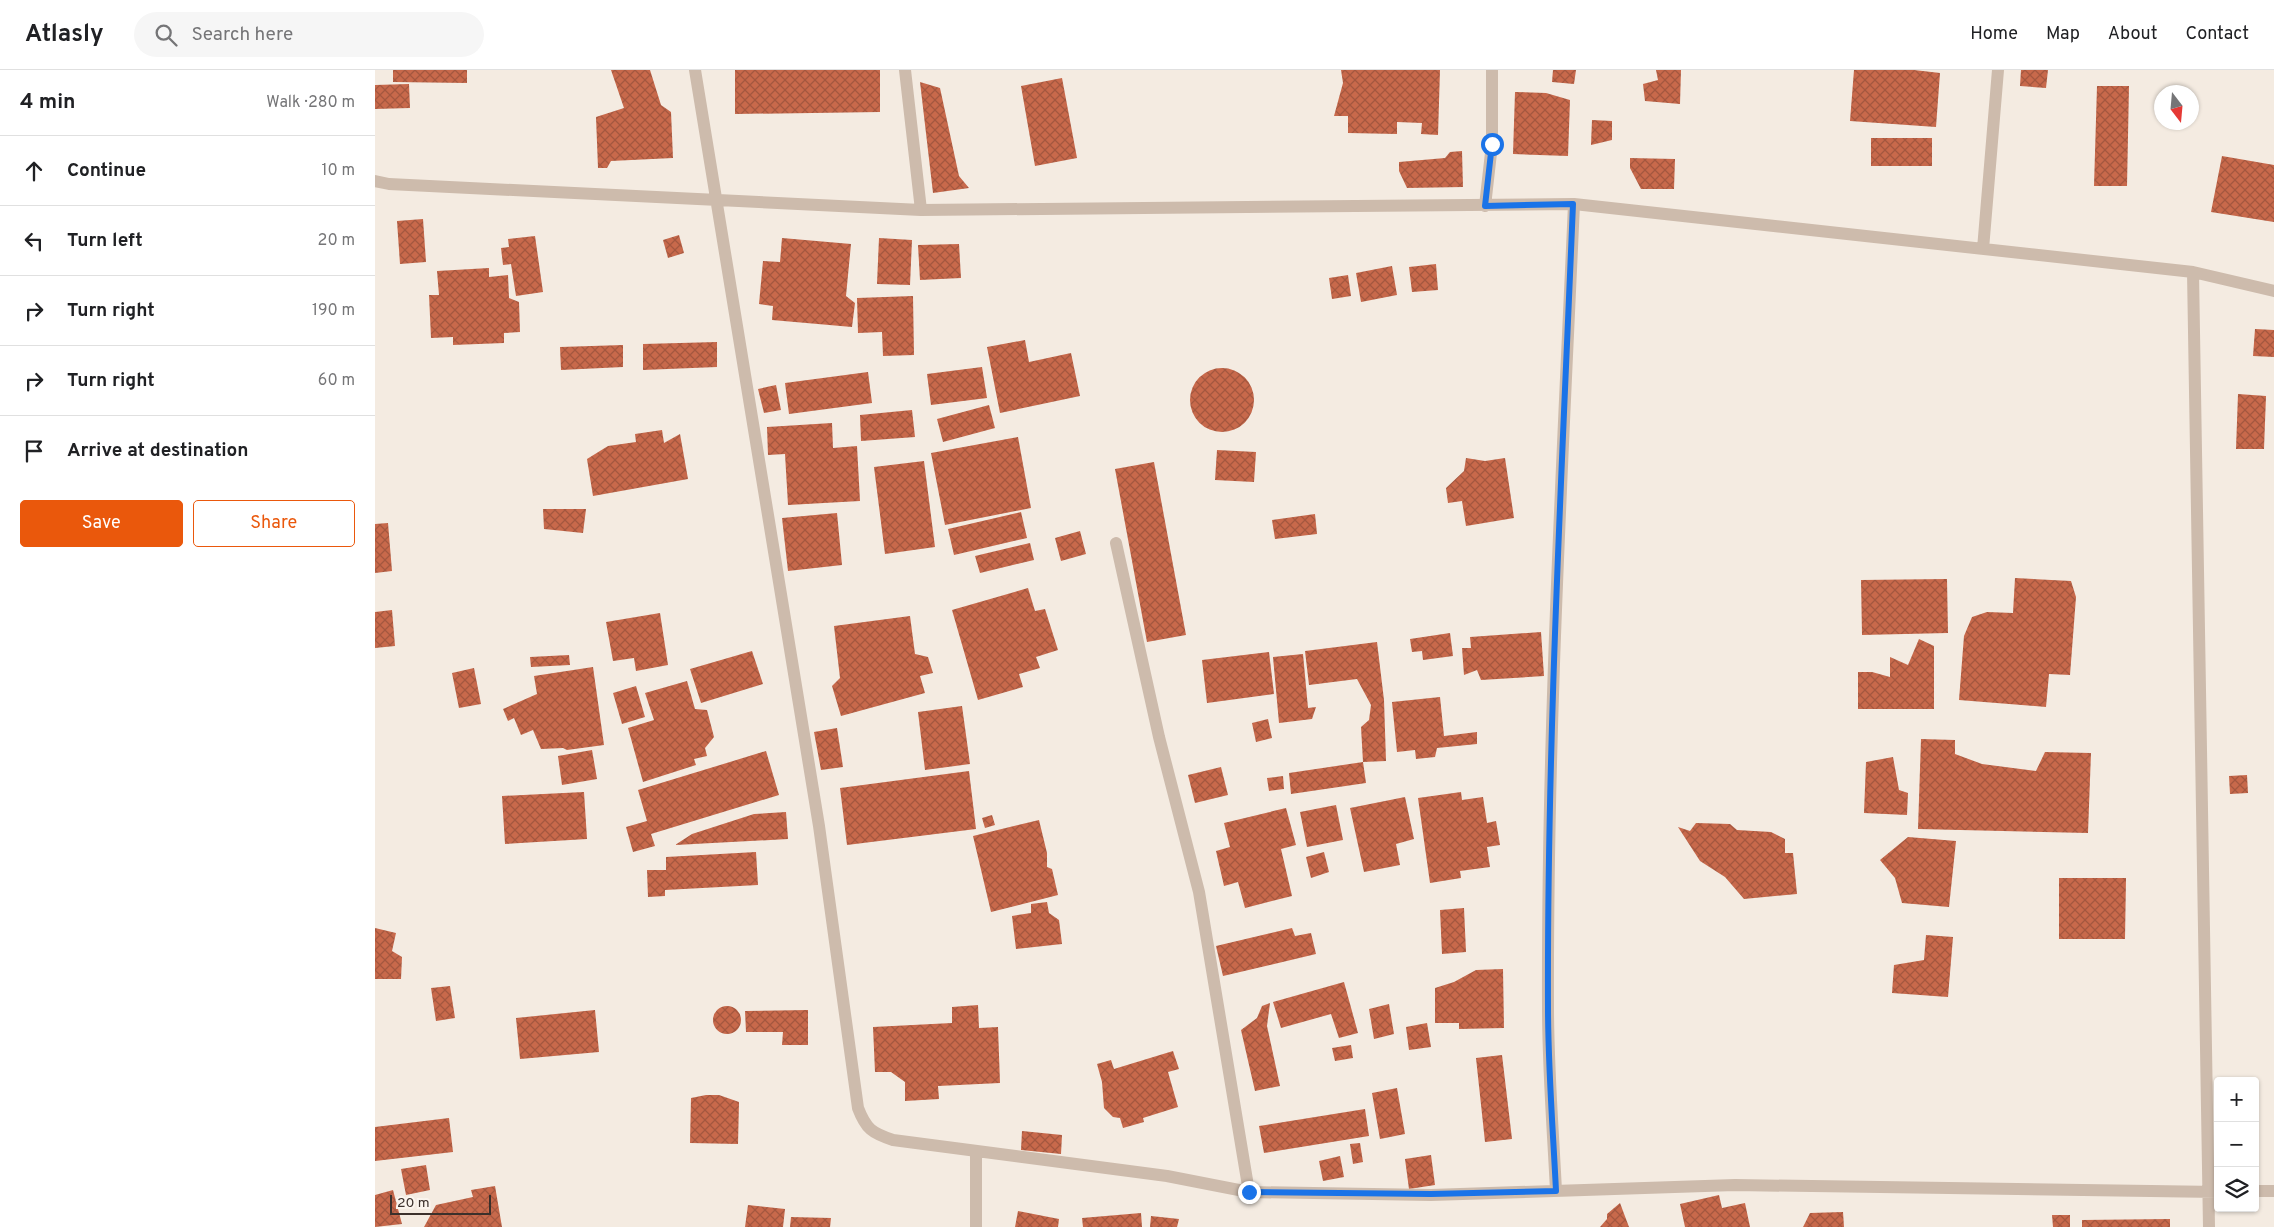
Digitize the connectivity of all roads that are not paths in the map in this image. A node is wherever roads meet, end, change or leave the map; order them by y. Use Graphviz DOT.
graph roads {
  1 [pos="695,70"];
  2 [pos="905,70"];
  3 [pos="1492,70"];
  4 [pos="1998,70"];
  5 [pos="375,181"];
  6 [pos="716,202"];
  7 [pos="1573,204"];
  8 [pos="1485,206"];
  9 [pos="921,210"];
  10 [pos="1983,249"];
  11 [pos="2193,272"];
  12 [pos="2274,291"];
  13 [pos="1116,543"];
  14 [pos="976,1151"];
  15 [pos="1556,1191"];
  16 [pos="2259,1191"];
  17 [pos="2274,1191"];
  18 [pos="1249,1192"];
  19 [pos="2214,1192"];
  20 [pos="976,1227"];
  21 [pos="2209,1227"];
  1 -- 6 [label="street"];
  2 -- 9 [label="street"];
  3 -- 8 [label="street"];
  4 -- 10 [label="street"];
  5 -- 6 [label="street"];
  6 -- 9 [label="street"];
  6 -- 14 [label="street"];
  7 -- 8 [label="street"];
  7 -- 10 [label="street"];
  7 -- 15 [label="street"];
  8 -- 9 [label="street"];
  10 -- 11 [label="street"];
  11 -- 12 [label="street"];
  11 -- 19 [label="street"];
  13 -- 18 [label="street"];
  14 -- 18 [label="street"];
  14 -- 20 [label="street"];
  15 -- 18 [label="street"];
  15 -- 19 [label="street"];
  16 -- 17 [label="street"];
  19 -- 21 [label="street"];
}
